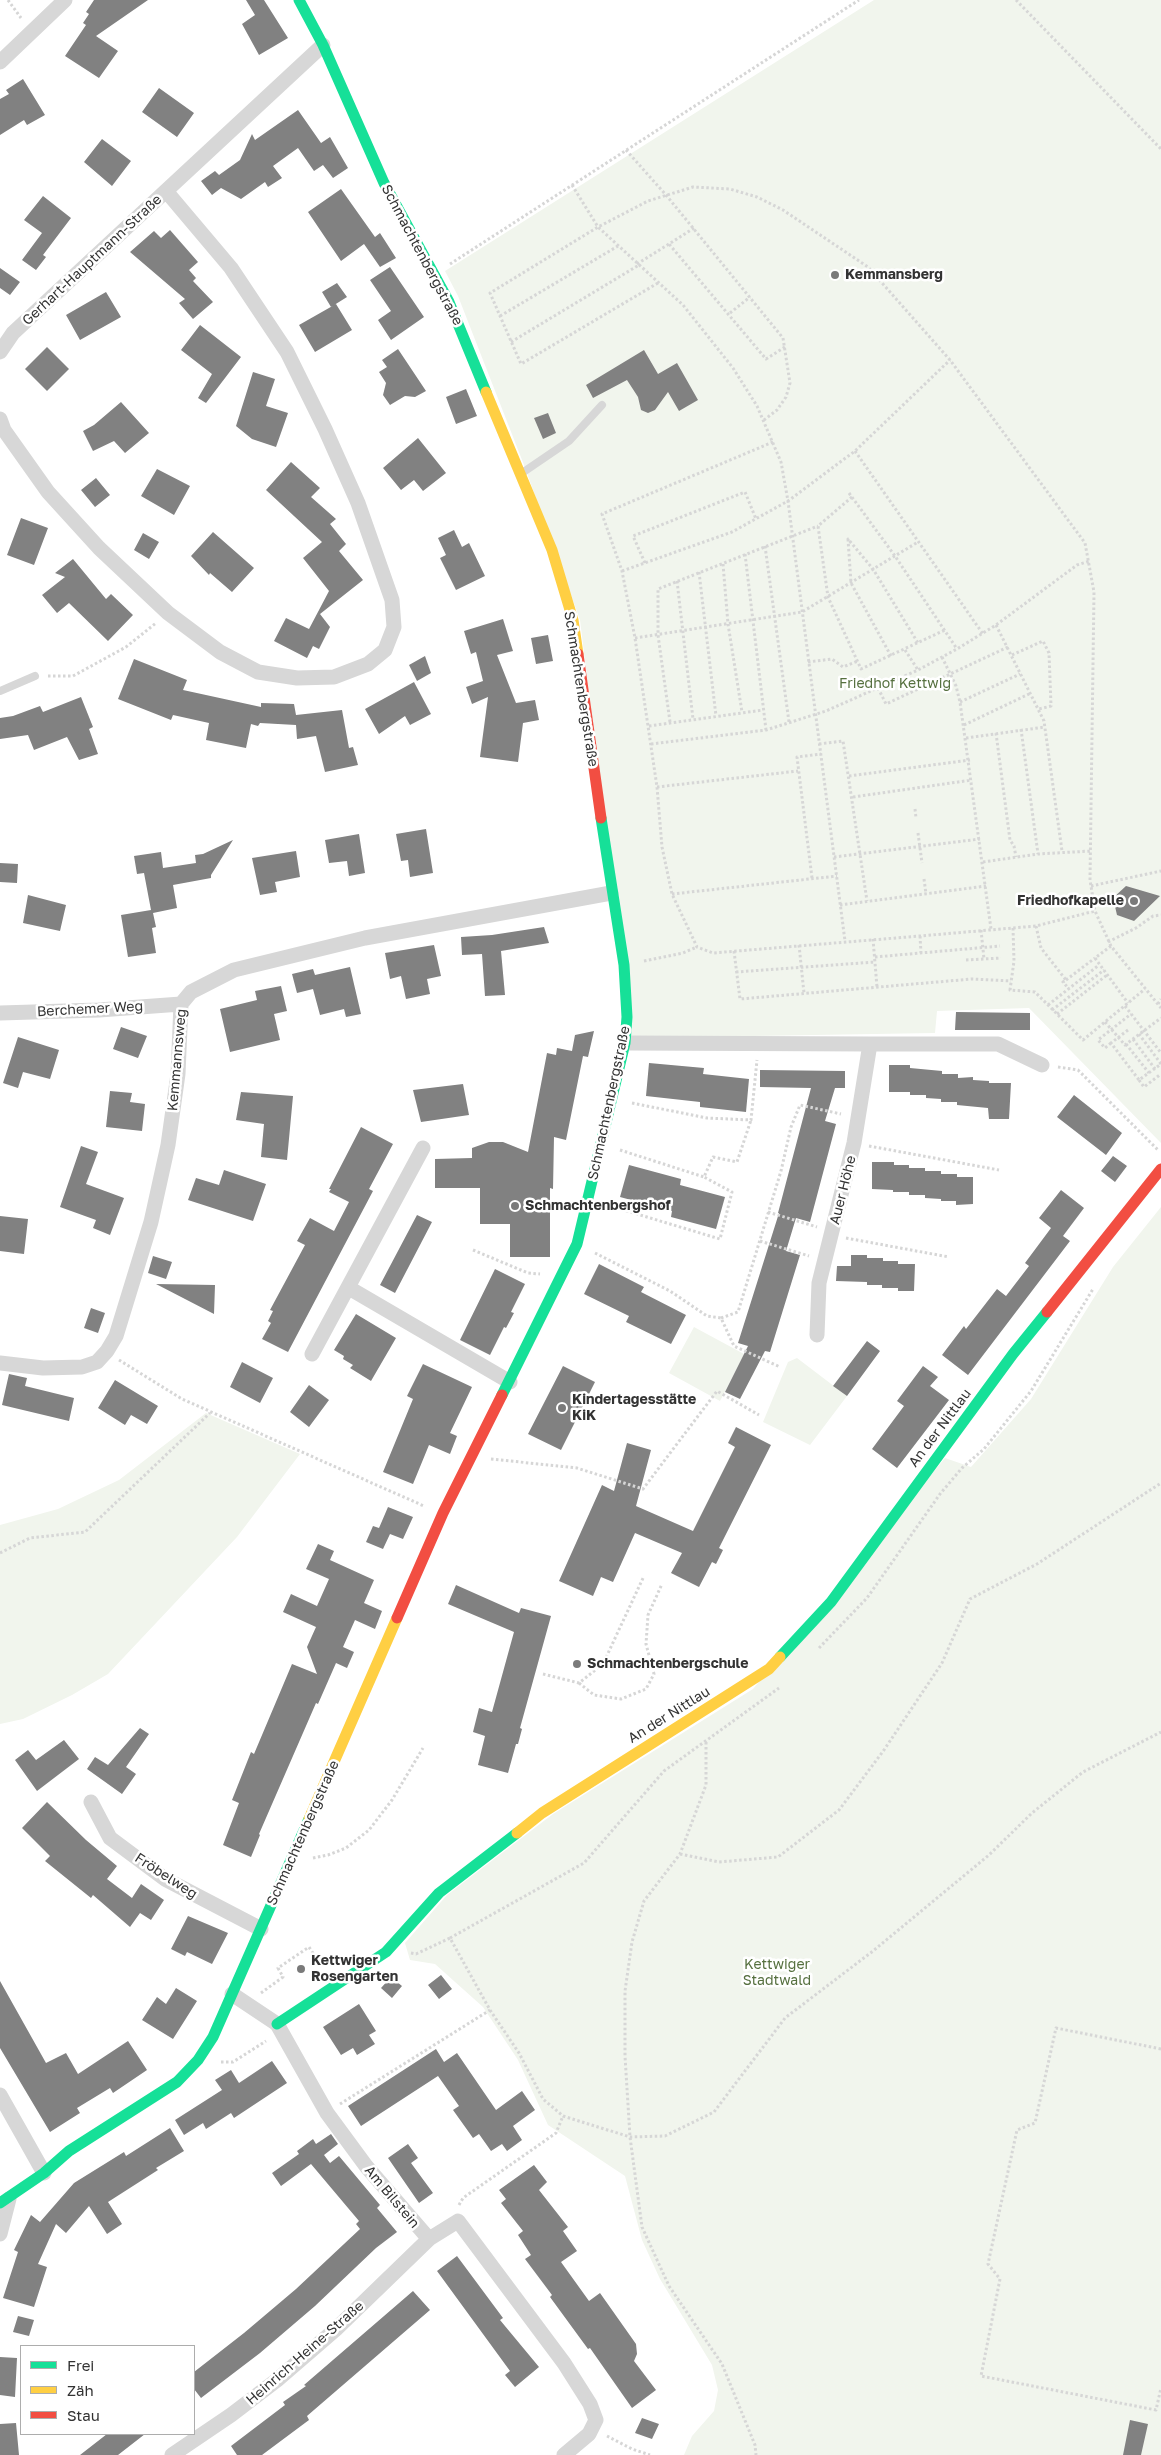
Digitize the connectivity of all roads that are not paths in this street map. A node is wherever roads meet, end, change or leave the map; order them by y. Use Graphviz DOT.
graph roads {
  1 [pos="65,0"];
  2 [pos="299,0"];
  3 [pos="323,45"];
  4 [pos="0,62"];
  5 [pos="166,191"];
  6 [pos="0,352"];
  7 [pos="602,405"];
  8 [pos="0,420"];
  9 [pos="522,473"];
  10 [pos="35,676"];
  11 [pos="0,691"];
  12 [pos="611,893"];
  13 [pos="181,1004"];
  14 [pos="0,1013"];
  15 [pos="625,1043"];
  16 [pos="870,1044"];
  17 [pos="1042,1065"];
  18 [pos="422,1148"];
  19 [pos="1161,1169"];
  20 [pos="349,1288"];
  21 [pos="817,1335"];
  22 [pos="312,1354"];
  23 [pos="0,1363"];
  24 [pos="510,1382"];
  25 [pos="91,1802"];
  26 [pos="260,1929"];
  27 [pos="232,1994"];
  28 [pos="277,2024"];
  29 [pos="0,2095"];
  30 [pos="44,2173"];
  31 [pos="4,2201"];
  32 [pos="0,2234"];
  33 [pos="429,2239"];
  34 [pos="172,2455"];
  35 [pos="564,2455"];
  1 -- 4 [label="street"];
  2 -- 3 [label="street, Schmachtenbergstraße"];
  3 -- 5 [label="street, Gerhart-Hauptmann-Straße"];
  3 -- 9 [label="street, Schmachtenbergstraße"];
  5 -- 6 [label="street, Gerhart-Hauptmann-Straße"];
  5 -- 8 [label="street, Gerhart-Hauptmann-Straße"];
  7 -- 9 [label="lane"];
  9 -- 12 [label="street, Schmachtenbergstraße"];
  10 -- 11 [label="lane"];
  12 -- 13 [label="street, Kemmannsweg"];
  12 -- 15 [label="street, Schmachtenbergstraße"];
  13 -- 14 [label="street, Berchemer Weg"];
  13 -- 23 [label="street, Kemmannsweg"];
  15 -- 16 [label="street"];
  15 -- 24 [label="street, Schmachtenbergstraße"];
  16 -- 17 [label="street"];
  16 -- 21 [label="street, Auer Höhe"];
  18 -- 20 [label="street"];
  19 -- 28 [label="street, An der Nittlau"];
  20 -- 22 [label="street"];
  20 -- 24 [label="street"];
  24 -- 26 [label="street, Schmachtenbergstraße"];
  25 -- 26 [label="street, Fröbelweg"];
  26 -- 27 [label="street, Schmachtenbergstraße"];
  27 -- 28 [label="street, Am Bilstein"];
  27 -- 30 [label="street, Schmachtenbergstraße"];
  28 -- 33 [label="street, Am Bilstein"];
  29 -- 30 [label="street"];
  30 -- 31 [label="street, Schmachtenbergstraße"];
  31 -- 32 [label="street"];
  33 -- 34 [label="street, Heinrich-Heine-Straße"];
  33 -- 35 [label="street, Am Bilstein"];
}
